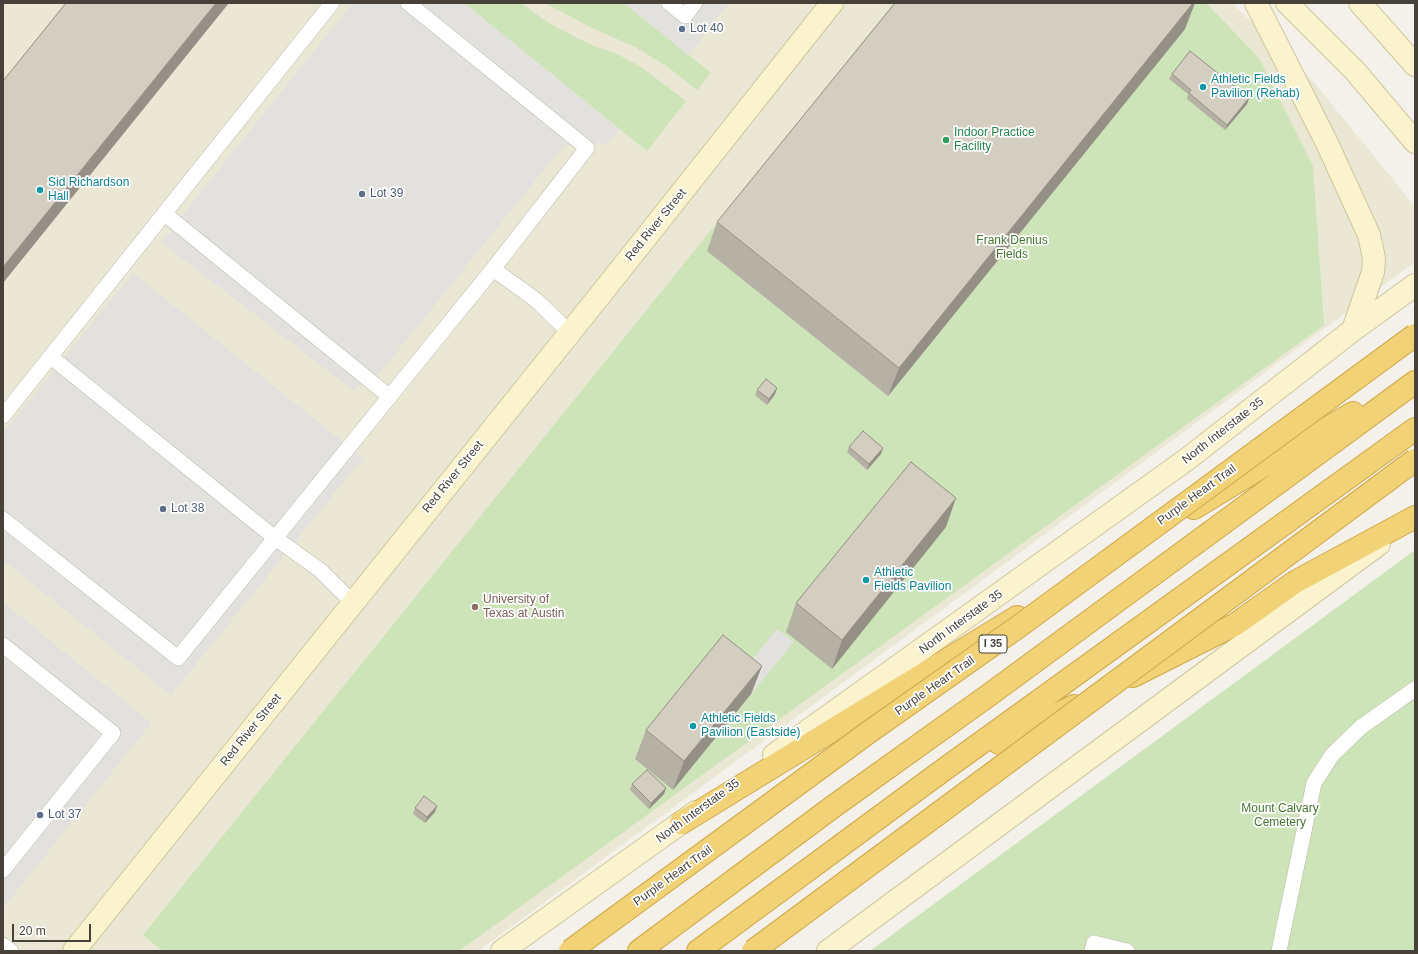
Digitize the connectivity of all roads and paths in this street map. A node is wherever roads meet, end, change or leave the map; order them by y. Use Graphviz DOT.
graph roads {
  1 [pos="332,3"];
  2 [pos="408,3"];
  3 [pos="669,3"];
  4 [pos="695,3"];
  5 [pos="832,3"];
  6 [pos="1256,3"];
  7 [pos="1287,3"];
  8 [pos="1360,3"];
  9 [pos="1415,65"];
  10 [pos="1415,142"];
  11 [pos="165,214"];
  12 [pos="493,269"];
  13 [pos="1415,286"];
  14 [pos="1353,330"];
  15 [pos="570,333"];
  16 [pos="1415,335"];
  17 [pos="50,357"];
  18 [pos="1415,377"];
  19 [pos="1415,382"];
  20 [pos="390,397"];
  21 [pos="3,416"];
  22 [pos="1415,429"];
  23 [pos="1415,460"];
  24 [pos="1415,517"];
  25 [pos="3,519"];
  26 [pos="275,538"];
  27 [pos="353,602"];
  28 [pos="3,645"];
  29 [pos="1415,689"];
  30 [pos="942,771"];
  31 [pos="681,823"];
  32 [pos="3,870"];
  33 [pos="3,945"];
  34 [pos="11,951"];
  35 [pos="74,951"];
  36 [pos="502,951"];
  37 [pos="570,951"];
  38 [pos="639,951"];
  39 [pos="698,951"];
  40 [pos="753,951"];
  41 [pos="828,951"];
  42 [pos="1092,951"];
  43 [pos="1127,951"];
  44 [pos="1279,951"];
  1 -- 11 [label="lane"];
  2 -- 12 [label="lane"];
  3 -- 4 [label="lane"];
  5 -- 15 [label="main road, Red River Street"];
  6 -- 14 [label="main road"];
  7 -- 10 [label="main road"];
  8 -- 9 [label="main road"];
  11 -- 17 [label="lane"];
  11 -- 20 [label="lane"];
  12 -- 15 [label="lane"];
  12 -- 20 [label="lane"];
  13 -- 14 [label="main road, North Interstate 35"];
  14 -- 31 [label="main road, North Interstate 35"];
  15 -- 27 [label="main road, Red River Street"];
  16 -- 37 [label="highway, Purple Heart Trail / I 35, bridge"];
  17 -- 21 [label="lane"];
  17 -- 26 [label="lane"];
  18 -- 31 [label="highway"];
  19 -- 38 [label="highway"];
  20 -- 26 [label="lane"];
  22 -- 30 [label="highway"];
  23 -- 40 [label="highway, bridge"];
  24 -- 30 [label="highway"];
  24 -- 41 [label="main road"];
  25 -- 26 [label="lane"];
  26 -- 27 [label="lane"];
  27 -- 35 [label="main road, Red River Street"];
  28 -- 32 [label="lane"];
  29 -- 44 [label="lane"];
  30 -- 39 [label="highway"];
  31 -- 36 [label="main road, North Interstate 35"];
  33 -- 34 [label="lane"];
  42 -- 43 [label="lane"];
}
